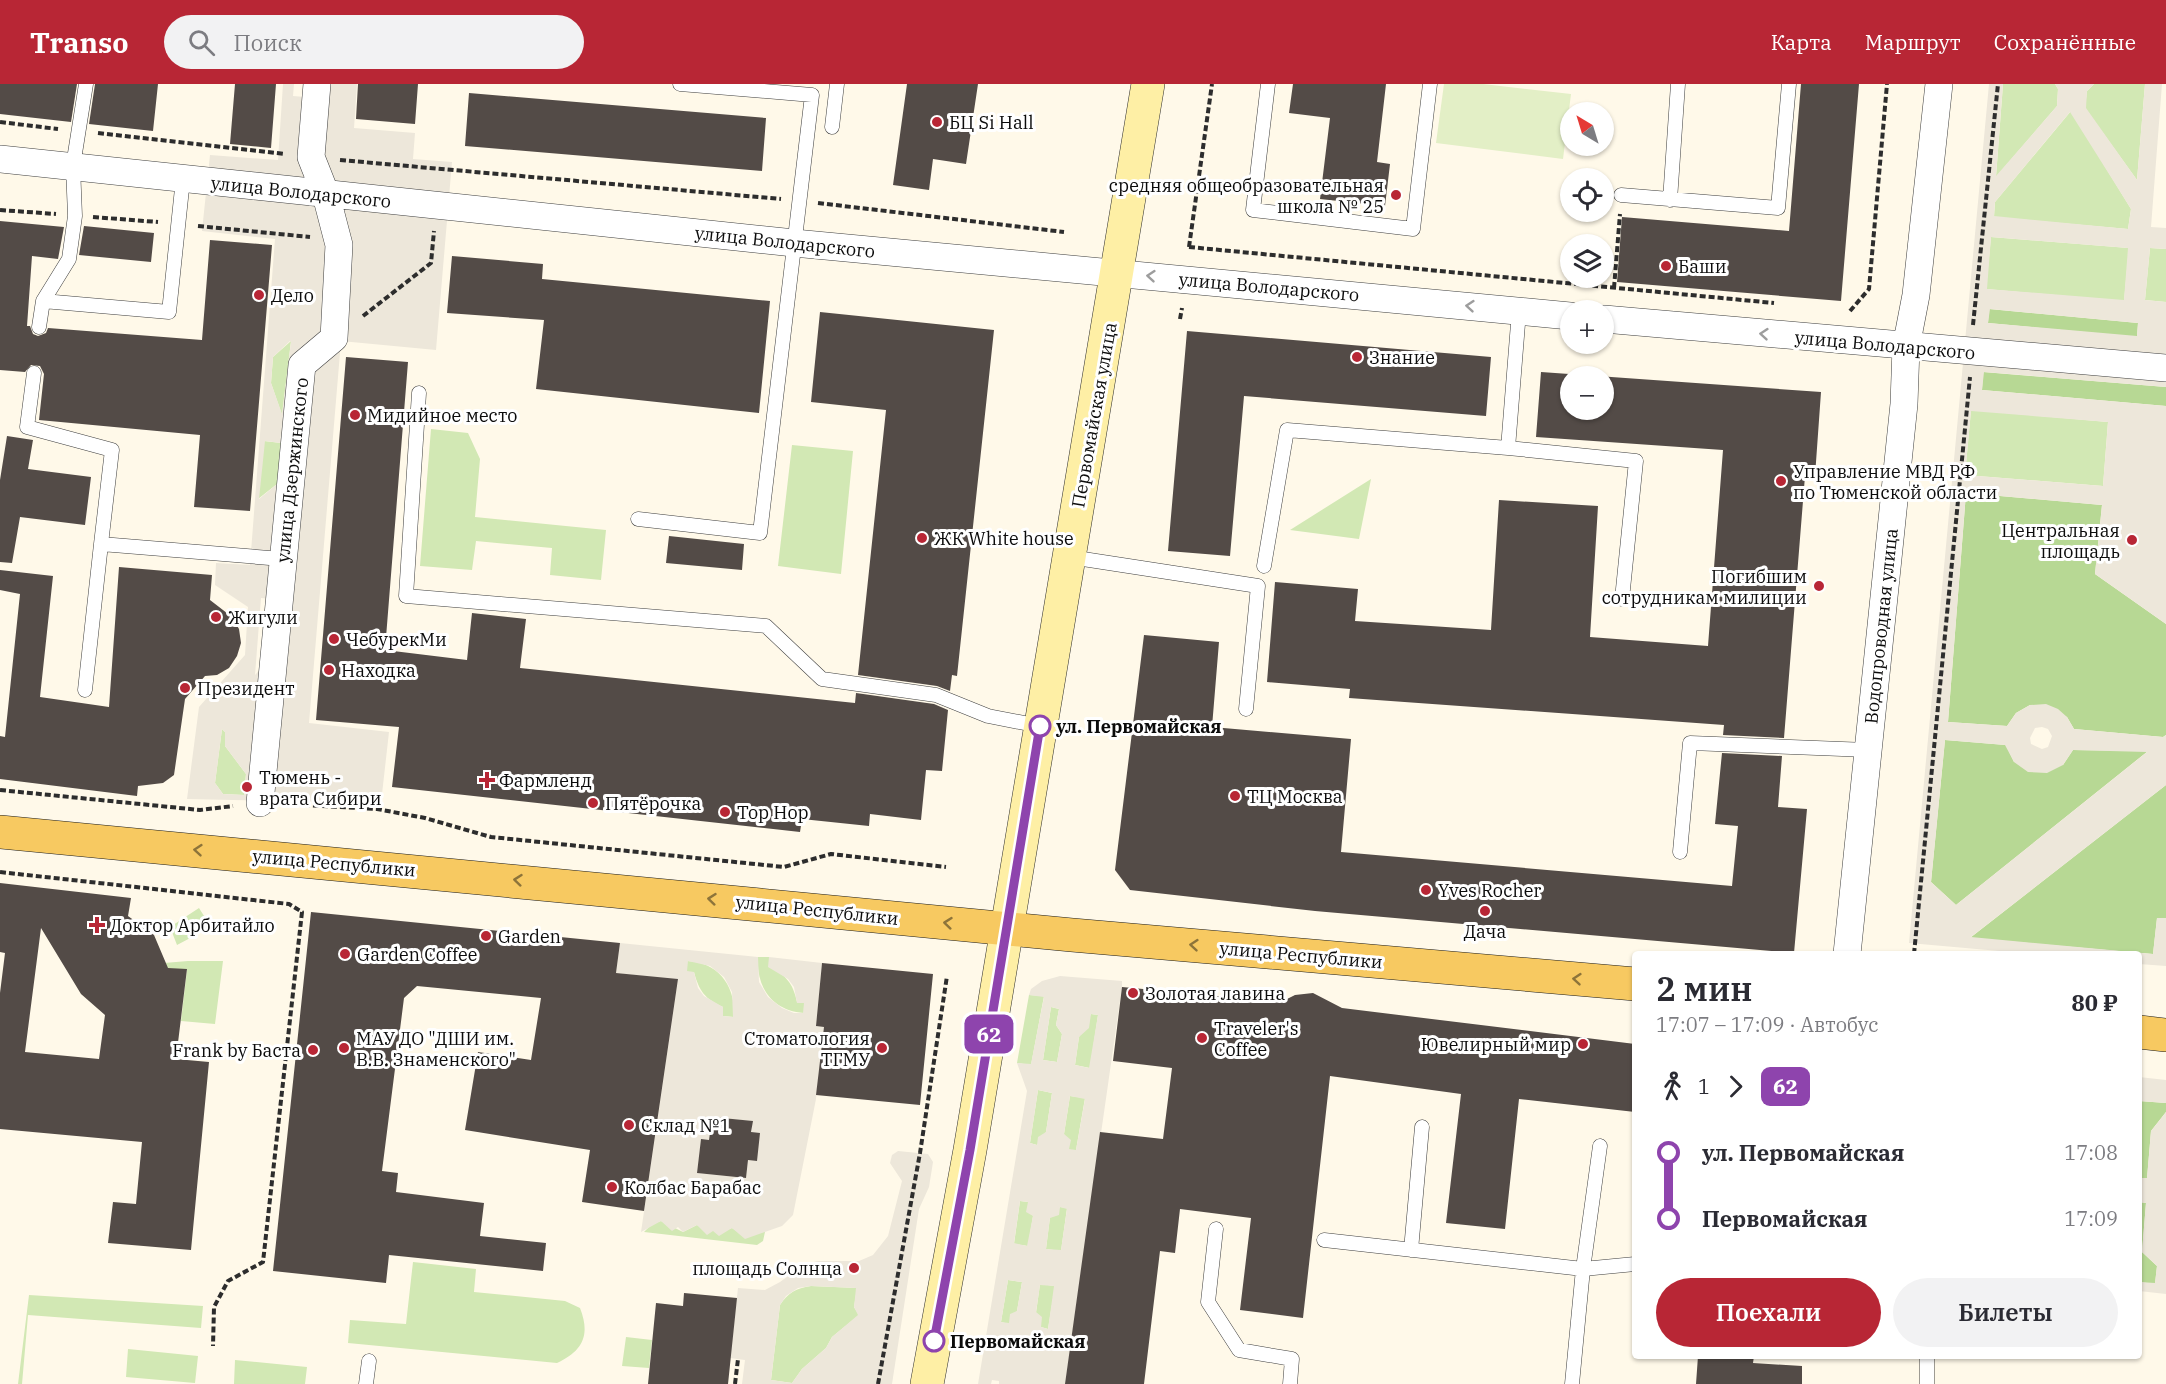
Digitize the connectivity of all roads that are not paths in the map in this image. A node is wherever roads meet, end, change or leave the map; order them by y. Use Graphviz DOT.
graph roads {
  1 [pos="86,84"];
  2 [pos="317,84"];
  3 [pos="680,84"];
  4 [pos="837,84"];
  5 [pos="1149,84"];
  6 [pos="1268,84"];
  7 [pos="1430,84"];
  8 [pos="1678,84"];
  9 [pos="1789,84"];
  10 [pos="1940,84"];
  11 [pos="832,127"];
  12 [pos="0,159"];
  13 [pos="73,166"];
  14 [pos="195,180"];
  15 [pos="326,195"];
  16 [pos="1621,195"];
  17 [pos="1670,200"];
  18 [pos="794,243"];
  19 [pos="1118,273"];
  20 [pos="43,302"];
  21 [pos="1520,311"];
  22 [pos="1560,315"];
  23 [pos="1614,320"];
  24 [pos="39,327"];
  25 [pos="1906,347"];
  26 [pos="2166,368"];
  27 [pos="34,373"];
  28 [pos="419,393"];
  29 [pos="1508,448"];
  30 [pos="638,519"];
  31 [pos="101,544"];
  32 [pos="1070,557"];
  33 [pos="282,559"];
  34 [pos="1264,566"];
  35 [pos="1622,599"];
  36 [pos="86,690"];
  37 [pos="1246,709"];
  38 [pos="1040,726"];
  39 [pos="1868,750"];
  40 [pos="260,803"];
  41 [pos="0,832"];
  42 [pos="1680,852"];
  43 [pos="1006,928"];
  44 [pos="1847,951"];
  45 [pos="1632,984"];
  46 [pos="2142,1032"];
  47 [pos="2166,1035"];
  48 [pos="1422,1127"];
  49 [pos="1600,1146"];
  50 [pos="1216,1229"];
  51 [pos="1324,1240"];
  52 [pos="1411,1250"];
  53 [pos="1632,1264"];
  54 [pos="1583,1269"];
  55 [pos="1928,1359"];
  56 [pos="369,1361"];
  57 [pos="366,1384"];
  58 [pos="927,1384"];
  59 [pos="1290,1384"];
  60 [pos="1572,1384"];
  61 [pos="1927,1384"];
  1 -- 13 [label="lane"];
  2 -- 15 [label="street"];
  3 -- 18 [label="lane"];
  4 -- 11 [label="lane"];
  5 -- 19 [label="street, Первомайская улица"];
  6 -- 7 [label="lane"];
  8 -- 17 [label="lane"];
  9 -- 17 [label="lane"];
  10 -- 25 [label="street, Водопроводная улица"];
  12 -- 13 [label="street, улица Володарского"];
  13 -- 14 [label="street, улица Володарского"];
  13 -- 20 [label="lane"];
  14 -- 15 [label="street, улица Володарского"];
  14 -- 20 [label="lane"];
  15 -- 18 [label="street, улица Володарского"];
  15 -- 33 [label="street, улица Дзержинского"];
  16 -- 17 [label="lane"];
  18 -- 19 [label="street, улица Володарского"];
  18 -- 30 [label="lane"];
  21 -- 19 [label="street, улица Володарского, one-way"];
  19 -- 32 [label="street, Первомайская улица"];
  20 -- 24 [label="lane"];
  21 -- 22 [label="street, улица Володарского"];
  21 -- 29 [label="lane"];
  25 -- 23 [label="street, улица Володарского, one-way"];
  25 -- 26 [label="street, улица Володарского"];
  25 -- 39 [label="street, Водопроводная улица"];
  27 -- 31 [label="lane"];
  28 -- 38 [label="lane"];
  29 -- 34 [label="lane"];
  29 -- 35 [label="lane"];
  31 -- 33 [label="lane"];
  31 -- 36 [label="lane"];
  32 -- 37 [label="lane"];
  32 -- 38 [label="street, Первомайская улица"];
  33 -- 40 [label="street, улица Дзержинского"];
  38 -- 43 [label="street, Первомайская улица"];
  39 -- 42 [label="lane"];
  39 -- 44 [label="street, Водопроводная улица"];
  43 -- 41 [label="main road, улица Республики, one-way"];
  45 -- 43 [label="main road, улица Республики, one-way"];
  43 -- 58 [label="street, Первомайская улица"];
  46 -- 47 [label="main road"];
  48 -- 52 [label="lane"];
  49 -- 54 [label="lane"];
  50 -- 59 [label="lane"];
  51 -- 52 [label="lane"];
  52 -- 54 [label="lane"];
  53 -- 54 [label="lane"];
  54 -- 60 [label="lane"];
  55 -- 61 [label="lane"];
  56 -- 57 [label="lane"];
}
